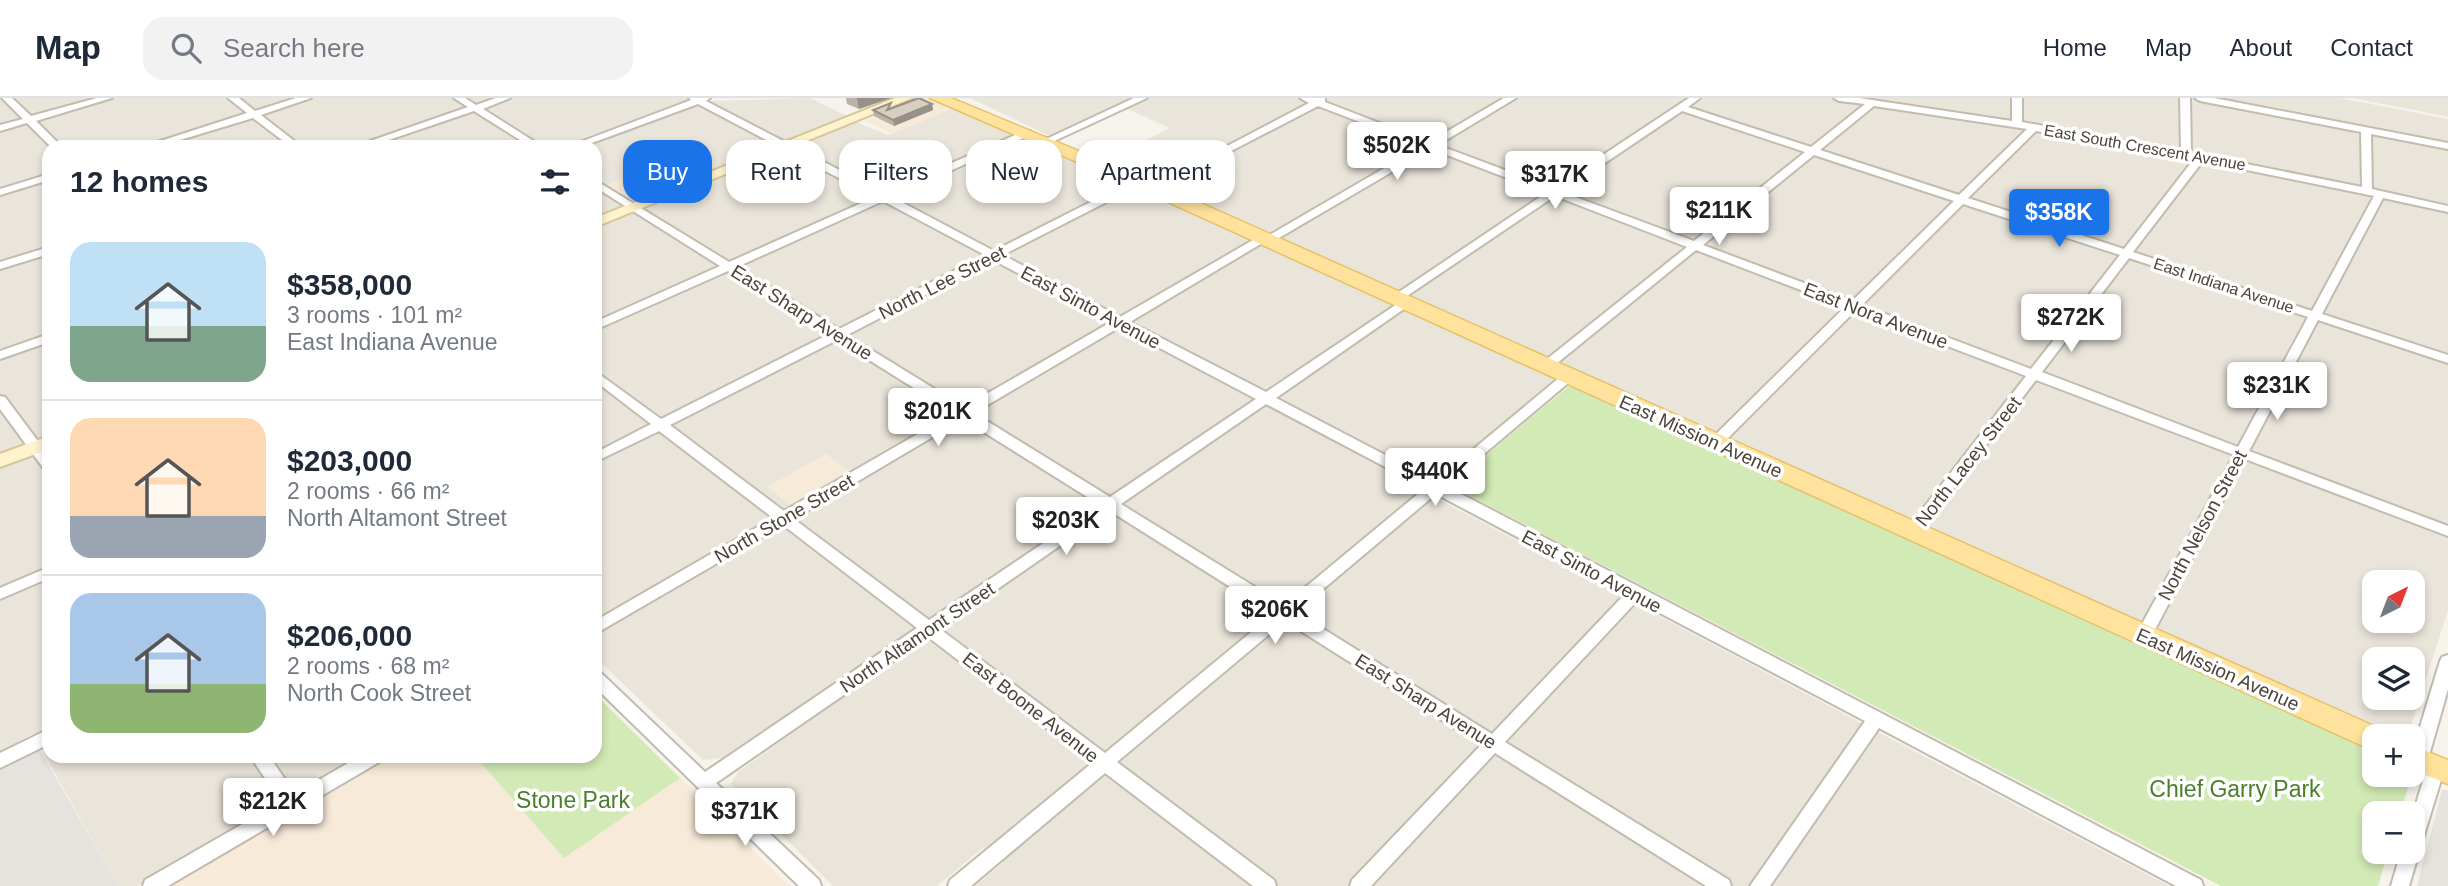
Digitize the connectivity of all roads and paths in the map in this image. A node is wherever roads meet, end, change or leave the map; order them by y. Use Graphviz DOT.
graph roads {
  1 [pos="7,98"];
  2 [pos="107,98"];
  3 [pos="233,98"];
  4 [pos="306,98"];
  5 [pos="459,98"];
  6 [pos="505,98"];
  7 [pos="906,98"];
  8 [pos="938,98"];
  9 [pos="959,98"];
  10 [pos="1142,98"];
  11 [pos="1511,98"];
  12 [pos="1695,98"];
  13 [pos="1839,98"];
  14 [pos="2017,98"];
  15 [pos="2185,98"];
  16 [pos="2200,98"];
  17 [pos="2272,98"];
  18 [pos="699,99"];
  19 [pos="1316,99"];
  20 [pos="1859,99"];
  21 [pos="1872,103"];
  22 [pos="475,108"];
  23 [pos="1681,108"];
  24 [pos="2272,111"];
  25 [pos="254,114"];
  26 [pos="30,120"];
  27 [pos="2017,124"];
  28 [pos="2034,127"];
  29 [pos="0,128"];
  30 [pos="2367,129"];
  31 [pos="1037,137"];
  32 [pos="50,140"];
  33 [pos="170,140"];
  34 [pos="288,140"];
  35 [pos="379,140"];
  36 [pos="527,140"];
  37 [pos="591,140"];
  38 [pos="774,140"];
  39 [pos="800,140"];
  40 [pos="1234,140"];
  41 [pos="1430,145"];
  42 [pos="2448,146"];
  43 [pos="1812,152"];
  44 [pos="1076,154"];
  45 [pos="2186,154"];
  46 [pos="2201,157"];
  47 [pos="726,170"];
  48 [pos="952,170"];
  49 [pos="42,179"];
  50 [pos="602,187"];
  51 [pos="0,192"];
  52 [pos="2374,192"];
  53 [pos="1554,193"];
  54 [pos="1960,200"];
  55 [pos="870,203"];
  56 [pos="894,203"];
  57 [pos="1107,203"];
  58 [pos="1185,203"];
  59 [pos="634,207"];
  60 [pos="2448,209"];
  61 [pos="602,220"];
  62 [pos="1266,239"];
  63 [pos="1695,246"];
  64 [pos="42,252"];
  65 [pos="2127,254"];
  66 [pos="994,256"];
  67 [pos="0,266"];
  68 [pos="729,266"];
  69 [pos="1402,300"];
  70 [pos="1854,306"];
  71 [pos="2316,315"];
  72 [pos="602,323"];
  73 [pos="1120,323"];
  74 [pos="838,334"];
  75 [pos="42,340"];
  76 [pos="0,355"];
  77 [pos="2448,359"];
  78 [pos="1546,366"];
  79 [pos="2034,375"];
  80 [pos="1569,376"];
  81 [pos="602,380"];
  82 [pos="1267,398"];
  83 [pos="0,400"];
  84 [pos="965,413"];
  85 [pos="660,426"];
  86 [pos="1716,442"];
  87 [pos="42,444"];
  88 [pos="2241,453"];
  89 [pos="602,455"];
  90 [pos="0,461"];
  91 [pos="1435,488"];
  92 [pos="1112,504"];
  93 [pos="785,518"];
  94 [pos="1913,531"];
  95 [pos="2448,531"];
  96 [pos="42,575"];
  97 [pos="1635,593"];
  98 [pos="0,594"];
  99 [pos="1286,613"];
  100 [pos="602,624"];
  101 [pos="930,629"];
  102 [pos="2144,635"];
  103 [pos="2448,661"];
  104 [pos="602,684"];
  105 [pos="1876,719"];
  106 [pos="2362,733"];
  107 [pos="42,740"];
  108 [pos="1493,743"];
  109 [pos="0,761"];
  110 [pos="264,763"];
  111 [pos="364,763"];
  112 [pos="1105,763"];
  113 [pos="2429,764"];
  114 [pos="705,781"];
  115 [pos="2421,801"];
  116 [pos="293,804"];
  117 [pos="2406,864"];
  118 [pos="2164,879"];
  119 [pos="152,886"];
  120 [pos="812,886"];
  121 [pos="957,886"];
  122 [pos="1267,886"];
  123 [pos="1359,886"];
  124 [pos="1722,886"];
  125 [pos="1759,886"];
  126 [pos="2194,886"];
  127 [pos="2400,886"];
  1 -- 26 [label="street"];
  2 -- 26 [label="street"];
  3 -- 25 [label="street"];
  4 -- 25 [label="street"];
  5 -- 22 [label="street"];
  6 -- 22 [label="street"];
  7 -- 39 [label="main road"];
  8 -- 31 [label="main road, East Mission Avenue"];
  9 -- 31 [label="main road, East Mission Avenue"];
  10 -- 31 [label="street"];
  11 -- 41 [label="street, North Stone Street"];
  12 -- 23 [label="street, North Altamont Street"];
  13 -- 20 [label="street, East South Crescent Avenue"];
  14 -- 27 [label="street"];
  15 -- 45 [label="street"];
  16 -- 24 [label="street"];
  17 -- 24 [label="street"];
  18 -- 37 [label="street"];
  18 -- 38 [label="street, East Sinto Avenue"];
  19 -- 40 [label="street, North Lee Street"];
  19 -- 41 [label="street, East Nora Avenue"];
  20 -- 21 [label="street, East South Crescent Avenue"];
  21 -- 27 [label="street, East South Crescent Avenue"];
  21 -- 43 [label="street"];
  22 -- 35 [label="street"];
  22 -- 36 [label="street"];
  23 -- 43 [label="street, East Indiana Avenue"];
  23 -- 53 [label="street, North Altamont Street"];
  24 -- 30 [label="street"];
  25 -- 33 [label="street"];
  25 -- 34 [label="street"];
  26 -- 29 [label="street"];
  26 -- 32 [label="street"];
  27 -- 28 [label="street, East South Crescent Avenue"];
  28 -- 45 [label="street, East South Crescent Avenue"];
  28 -- 54 [label="street"];
  30 -- 42 [label="street"];
  30 -- 52 [label="street, North Nelson Street"];
  31 -- 44 [label="main road, East Mission Avenue"];
  31 -- 48 [label="street"];
  41 -- 53 [label="street, East Nora Avenue"];
  41 -- 62 [label="street, North Stone Street"];
  43 -- 54 [label="street, East Indiana Avenue"];
  43 -- 63 [label="street"];
  45 -- 46 [label="street, East South Crescent Avenue"];
  46 -- 52 [label="street, East South Crescent Avenue"];
  46 -- 65 [label="street, North Lacey Street"];
  47 -- 59 [label="main road"];
  49 -- 51 [label="street"];
  50 -- 59 [label="street, East Sharp Avenue"];
  52 -- 60 [label="street, East South Crescent Avenue"];
  52 -- 71 [label="street, North Nelson Street"];
  53 -- 63 [label="street, East Nora Avenue"];
  53 -- 69 [label="street, North Altamont Street"];
  54 -- 65 [label="street, East Indiana Avenue"];
  54 -- 70 [label="street"];
  55 -- 68 [label="street"];
  56 -- 66 [label="street, East Sinto Avenue"];
  57 -- 66 [label="street, North Lee Street"];
  58 -- 62 [label="main road, East Mission Avenue"];
  59 -- 61 [label="main road"];
  59 -- 68 [label="street, East Sharp Avenue"];
  62 -- 69 [label="main road, East Mission Avenue"];
  62 -- 73 [label="street, North Stone Street"];
  63 -- 70 [label="street, East Nora Avenue"];
  63 -- 78 [label="street"];
  64 -- 67 [label="street"];
  65 -- 71 [label="street, East Indiana Avenue"];
  65 -- 79 [label="street, North Lacey Street"];
  66 -- 73 [label="street, East Sinto Avenue"];
  66 -- 74 [label="street, North Lee Street"];
  68 -- 72 [label="street"];
  68 -- 74 [label="street, East Sharp Avenue"];
  69 -- 78 [label="main road, East Mission Avenue"];
  69 -- 82 [label="street, North Altamont Street"];
  70 -- 79 [label="street, East Nora Avenue"];
  70 -- 86 [label="street"];
  71 -- 77 [label="street, East Indiana Avenue"];
  71 -- 88 [label="street, North Nelson Street"];
  73 -- 82 [label="street, East Sinto Avenue"];
  73 -- 84 [label="street, North Stone Street"];
  74 -- 84 [label="street, East Sharp Avenue"];
  74 -- 85 [label="street, North Lee Street"];
  75 -- 76 [label="street"];
  78 -- 80 [label="main road, East Mission Avenue"];
  79 -- 88 [label="street, East Nora Avenue"];
  79 -- 94 [label="street, North Lacey Street"];
  80 -- 86 [label="main road, East Mission Avenue"];
  80 -- 91 [label="street"];
  81 -- 85 [label="street, East Boone Avenue"];
  82 -- 91 [label="street, East Sinto Avenue"];
  82 -- 92 [label="street, North Altamont Street"];
  83 -- 87 [label="street"];
  84 -- 92 [label="street, East Sharp Avenue"];
  84 -- 93 [label="street, North Stone Street"];
  85 -- 89 [label="street, North Lee Street"];
  85 -- 93 [label="street, East Boone Avenue"];
  86 -- 94 [label="main road, East Mission Avenue"];
  87 -- 90 [label="main road"];
  88 -- 95 [label="street, East Nora Avenue"];
  88 -- 102 [label="street, North Nelson Street"];
  91 -- 97 [label="street, East Sinto Avenue"];
  91 -- 99 [label="street"];
  92 -- 99 [label="street, East Sharp Avenue"];
  92 -- 101 [label="street, North Altamont Street"];
  93 -- 100 [label="street, North Stone Street"];
  93 -- 101 [label="street, East Boone Avenue"];
  94 -- 102 [label="main road, East Mission Avenue"];
  96 -- 98 [label="street"];
  97 -- 105 [label="street, East Sinto Avenue"];
  97 -- 108 [label="street"];
  99 -- 108 [label="street, East Sharp Avenue"];
  99 -- 112 [label="street"];
  101 -- 112 [label="street, East Boone Avenue"];
  101 -- 114 [label="street, North Altamont Street"];
  102 -- 106 [label="main road, East Mission Avenue"];
  103 -- 113 [label="street"];
  104 -- 114 [label="street"];
  105 -- 118 [label="street, East Sinto Avenue"];
  105 -- 125 [label="street"];
  107 -- 109 [label="street"];
  108 -- 123 [label="street"];
  108 -- 124 [label="street, East Sharp Avenue"];
  110 -- 116 [label="street"];
  111 -- 116 [label="street"];
  112 -- 121 [label="street"];
  112 -- 122 [label="street, East Boone Avenue"];
  113 -- 115 [label="street"];
  114 -- 120 [label="street"];
  116 -- 119 [label="street"];
  117 -- 127 [label="street"];
  118 -- 126 [label="street, East Sinto Avenue"];
}
